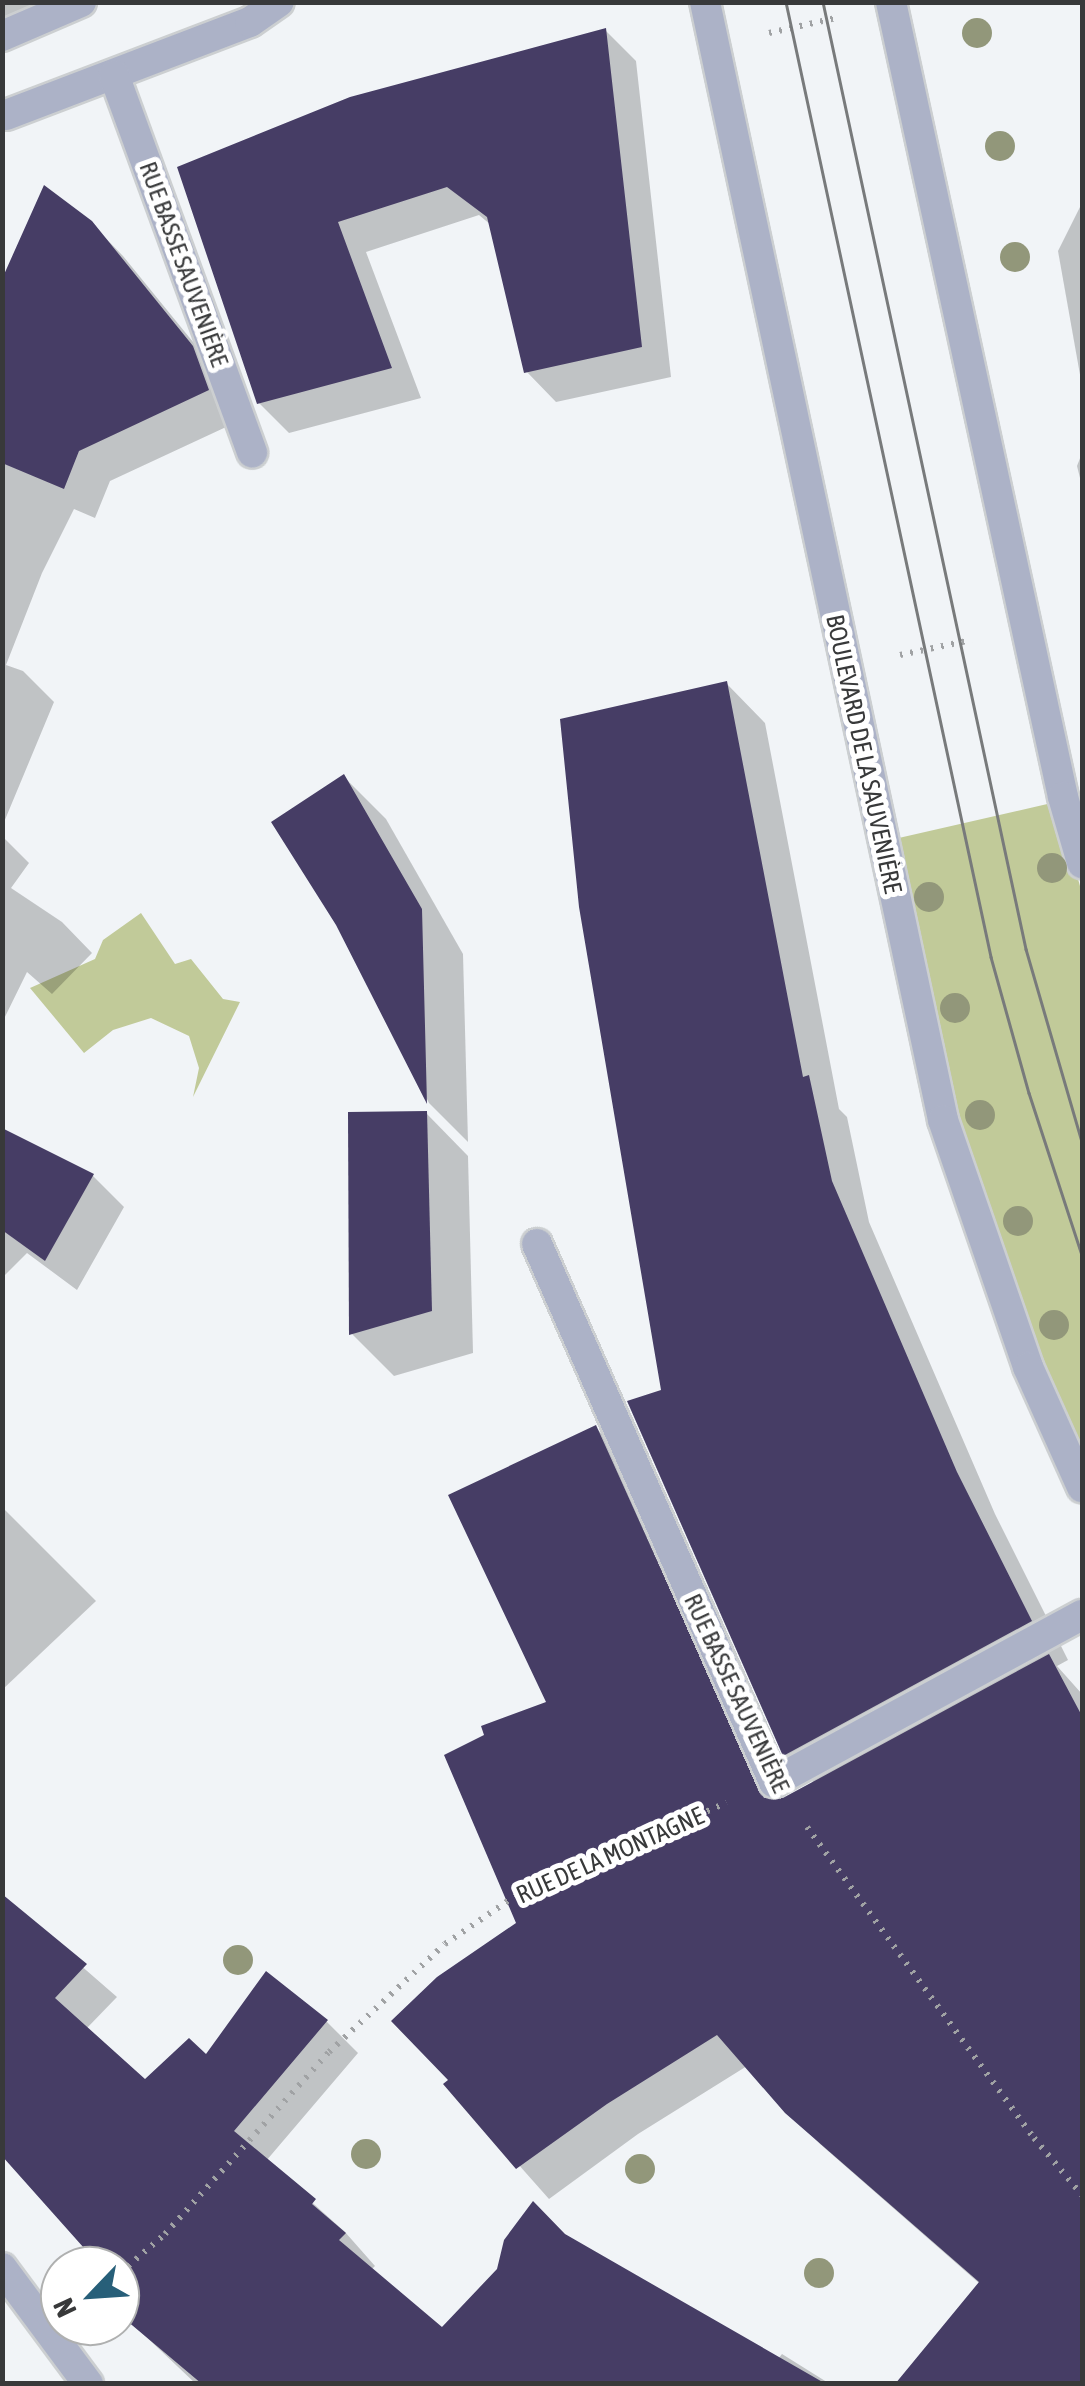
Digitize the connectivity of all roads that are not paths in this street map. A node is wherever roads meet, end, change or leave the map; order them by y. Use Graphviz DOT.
graph roads {
  1 [pos="81,2"];
  2 [pos="279,2"];
  3 [pos="705,2"];
  4 [pos="892,4"];
  5 [pos="2,36"];
  6 [pos="114,75"];
  7 [pos="6,114"];
  8 [pos="252,453"];
  9 [pos="1082,862"];
  10 [pos="537,1244"];
  11 [pos="1082,1486"];
  12 [pos="1082,1614"];
  13 [pos="2,2268"];
  14 [pos="88,2384"];
  1 -- 5 [label="street"];
  2 -- 6 [label="street"];
  3 -- 11 [label="street, BOULEVARD DE LA SAUVENIÈRE"];
  4 -- 9 [label="street"];
  6 -- 7 [label="street"];
  6 -- 8 [label="street, RUE BASSE SAUVENIÈRE"];
  10 -- 12 [label="street, RUE BASSE SAUVENIÈRE"];
  13 -- 14 [label="street"];
}
